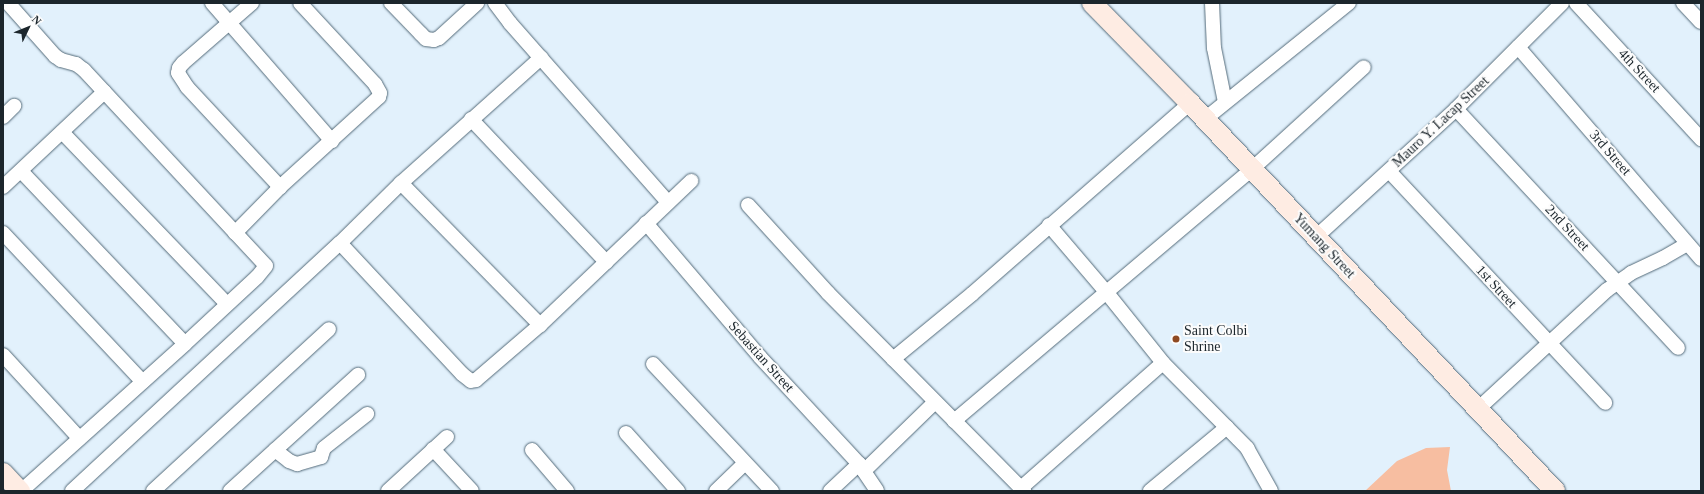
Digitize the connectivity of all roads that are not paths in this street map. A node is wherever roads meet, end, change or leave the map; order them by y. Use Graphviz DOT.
graph roads {
  1 [pos="8,3"];
  2 [pos="212,3"];
  3 [pos="252,3"];
  4 [pos="300,3"];
  5 [pos="391,3"];
  6 [pos="477,3"];
  7 [pos="494,3"];
  8 [pos="1092,3"];
  9 [pos="1212,3"];
  10 [pos="1349,3"];
  11 [pos="1562,3"];
  12 [pos="1576,3"];
  13 [pos="1684,3"];
  14 [pos="1701,22"];
  15 [pos="229,23"];
  16 [pos="1518,47"];
  17 [pos="541,58"];
  18 [pos="1364,67"];
  19 [pos="104,92"];
  20 [pos="1190,102"];
  21 [pos="1225,102"];
  22 [pos="14,106"];
  23 [pos="1456,109"];
  24 [pos="3,117"];
  25 [pos="471,119"];
  26 [pos="1205,119"];
  27 [pos="62,132"];
  28 [pos="1699,132"];
  29 [pos="332,141"];
  30 [pos="1252,169"];
  31 [pos="21,171"];
  32 [pos="1389,171"];
  33 [pos="691,181"];
  34 [pos="401,182"];
  35 [pos="3,187"];
  36 [pos="280,187"];
  37 [pos="668,202"];
  38 [pos="748,205"];
  39 [pos="646,223"];
  40 [pos="1049,225"];
  41 [pos="3,233"];
  42 [pos="235,233"];
  43 [pos="1316,237"];
  44 [pos="340,243"];
  45 [pos="1687,244"];
  46 [pos="1701,260"];
  47 [pos="606,262"];
  48 [pos="1617,282"];
  49 [pos="1108,293"];
  50 [pos="227,304"];
  51 [pos="540,325"];
  52 [pos="329,329"];
  53 [pos="1549,343"];
  54 [pos="185,344"];
  55 [pos="1678,348"];
  56 [pos="3,355"];
  57 [pos="892,359"];
  58 [pos="1163,363"];
  59 [pos="654,364"];
  60 [pos="358,375"];
  61 [pos="143,382"];
  62 [pos="935,402"];
  63 [pos="1604,403"];
  64 [pos="1478,408"];
  65 [pos="367,414"];
  66 [pos="954,421"];
  67 [pos="1227,427"];
  68 [pos="626,433"];
  69 [pos="447,437"];
  70 [pos="79,438"];
  71 [pos="433,449"];
  72 [pos="275,450"];
  73 [pos="532,450"];
  74 [pos="745,463"];
  75 [pos="861,467"];
  76 [pos="3,473"];
  77 [pos="1023,489"];
  78 [pos="21,491"];
  79 [pos="72,491"];
  80 [pos="152,491"];
  81 [pos="230,491"];
  82 [pos="388,491"];
  83 [pos="472,491"];
  84 [pos="568,491"];
  85 [pos="678,491"];
  86 [pos="716,491"];
  87 [pos="772,491"];
  88 [pos="830,491"];
  89 [pos="877,491"];
  90 [pos="1150,491"];
  91 [pos="1271,491"];
  92 [pos="1556,491"];
  1 -- 19 [label="street"];
  2 -- 15 [label="street"];
  3 -- 15 [label="street"];
  4 -- 29 [label="street"];
  5 -- 6 [label="street"];
  7 -- 17 [label="street"];
  8 -- 20 [label="main road, Yumang Street"];
  9 -- 21 [label="street"];
  10 -- 21 [label="street"];
  11 -- 16 [label="street, Mauro Y. Lacap Street"];
  12 -- 28 [label="street, 4th Street"];
  13 -- 14 [label="street"];
  15 -- 29 [label="street"];
  15 -- 36 [label="street"];
  16 -- 23 [label="street, Mauro Y. Lacap Street"];
  16 -- 45 [label="street, 3rd Street"];
  17 -- 25 [label="street"];
  17 -- 37 [label="street"];
  18 -- 30 [label="street"];
  19 -- 27 [label="street"];
  19 -- 42 [label="street"];
  20 -- 26 [label="main road, Yumang Street"];
  20 -- 40 [label="street"];
  21 -- 26 [label="street"];
  22 -- 24 [label="street"];
  23 -- 32 [label="street, Mauro Y. Lacap Street"];
  23 -- 48 [label="street, 2nd Street"];
  25 -- 34 [label="street"];
  25 -- 47 [label="street"];
  26 -- 30 [label="main road, Yumang Street"];
  27 -- 31 [label="street"];
  27 -- 50 [label="street"];
  29 -- 36 [label="street"];
  30 -- 43 [label="main road, Yumang Street"];
  30 -- 49 [label="street"];
  31 -- 35 [label="street"];
  31 -- 54 [label="street"];
  32 -- 43 [label="street, Mauro Y. Lacap Street"];
  32 -- 53 [label="street, 1st Street"];
  33 -- 37 [label="street"];
  34 -- 44 [label="street"];
  34 -- 51 [label="street"];
  36 -- 42 [label="street"];
  37 -- 39 [label="street"];
  38 -- 57 [label="street"];
  39 -- 47 [label="street"];
  39 -- 75 [label="street, Sebastian Street"];
  40 -- 49 [label="street"];
  40 -- 57 [label="street"];
  41 -- 61 [label="street"];
  42 -- 50 [label="street"];
  43 -- 64 [label="main road, Yumang Street"];
  44 -- 51 [label="street"];
  44 -- 79 [label="street"];
  45 -- 46 [label="street, 3rd Street"];
  45 -- 48 [label="street"];
  47 -- 51 [label="street"];
  48 -- 53 [label="street"];
  48 -- 55 [label="street, 2nd Street"];
  49 -- 58 [label="street"];
  49 -- 66 [label="street"];
  50 -- 54 [label="street"];
  52 -- 80 [label="street"];
  53 -- 63 [label="street, 1st Street"];
  53 -- 64 [label="street"];
  54 -- 61 [label="street"];
  56 -- 70 [label="street"];
  57 -- 62 [label="street"];
  58 -- 67 [label="street"];
  58 -- 77 [label="street"];
  59 -- 74 [label="street"];
  60 -- 72 [label="street"];
  61 -- 70 [label="street"];
  62 -- 66 [label="street"];
  62 -- 75 [label="street"];
  64 -- 92 [label="main road, Yumang Street"];
  65 -- 72 [label="street"];
  66 -- 77 [label="street"];
  67 -- 90 [label="street"];
  67 -- 91 [label="street"];
  68 -- 85 [label="street"];
  69 -- 71 [label="street"];
  70 -- 78 [label="street"];
  71 -- 82 [label="street"];
  71 -- 83 [label="street"];
  72 -- 81 [label="street"];
  73 -- 84 [label="street"];
  74 -- 86 [label="street"];
  74 -- 87 [label="street"];
  75 -- 88 [label="street"];
  75 -- 89 [label="street, Sebastian Street"];
  76 -- 78 [label="main road"];
}
